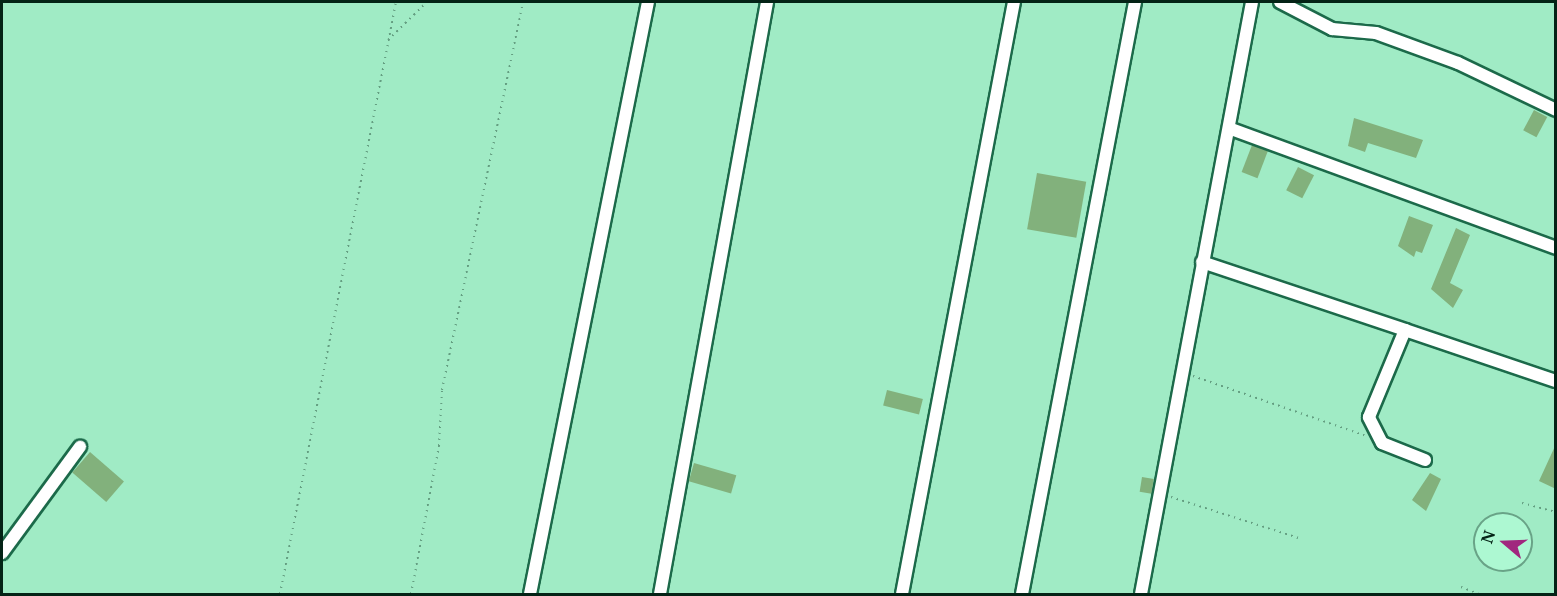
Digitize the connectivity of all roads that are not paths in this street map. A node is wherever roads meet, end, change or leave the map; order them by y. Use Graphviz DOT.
graph roads {
  1 [pos="648,2"];
  2 [pos="767,2"];
  3 [pos="1014,2"];
  4 [pos="1135,2"];
  5 [pos="1252,2"];
  6 [pos="1280,2"];
  7 [pos="1556,110"];
  8 [pos="1231,129"];
  9 [pos="1556,248"];
  10 [pos="1202,262"];
  11 [pos="1405,330"];
  12 [pos="1556,381"];
  13 [pos="80,447"];
  14 [pos="1425,460"];
  15 [pos="2,553"];
  16 [pos="531,594"];
  17 [pos="660,594"];
  18 [pos="902,594"];
  19 [pos="1022,594"];
  20 [pos="1142,594"];
  1 -- 16 [label="street"];
  2 -- 17 [label="street"];
  3 -- 18 [label="street"];
  4 -- 19 [label="street"];
  5 -- 8 [label="street"];
  6 -- 7 [label="street"];
  8 -- 9 [label="street"];
  8 -- 10 [label="street"];
  10 -- 11 [label="street"];
  10 -- 20 [label="street"];
  11 -- 12 [label="street"];
  11 -- 14 [label="street"];
  13 -- 15 [label="street"];
}
